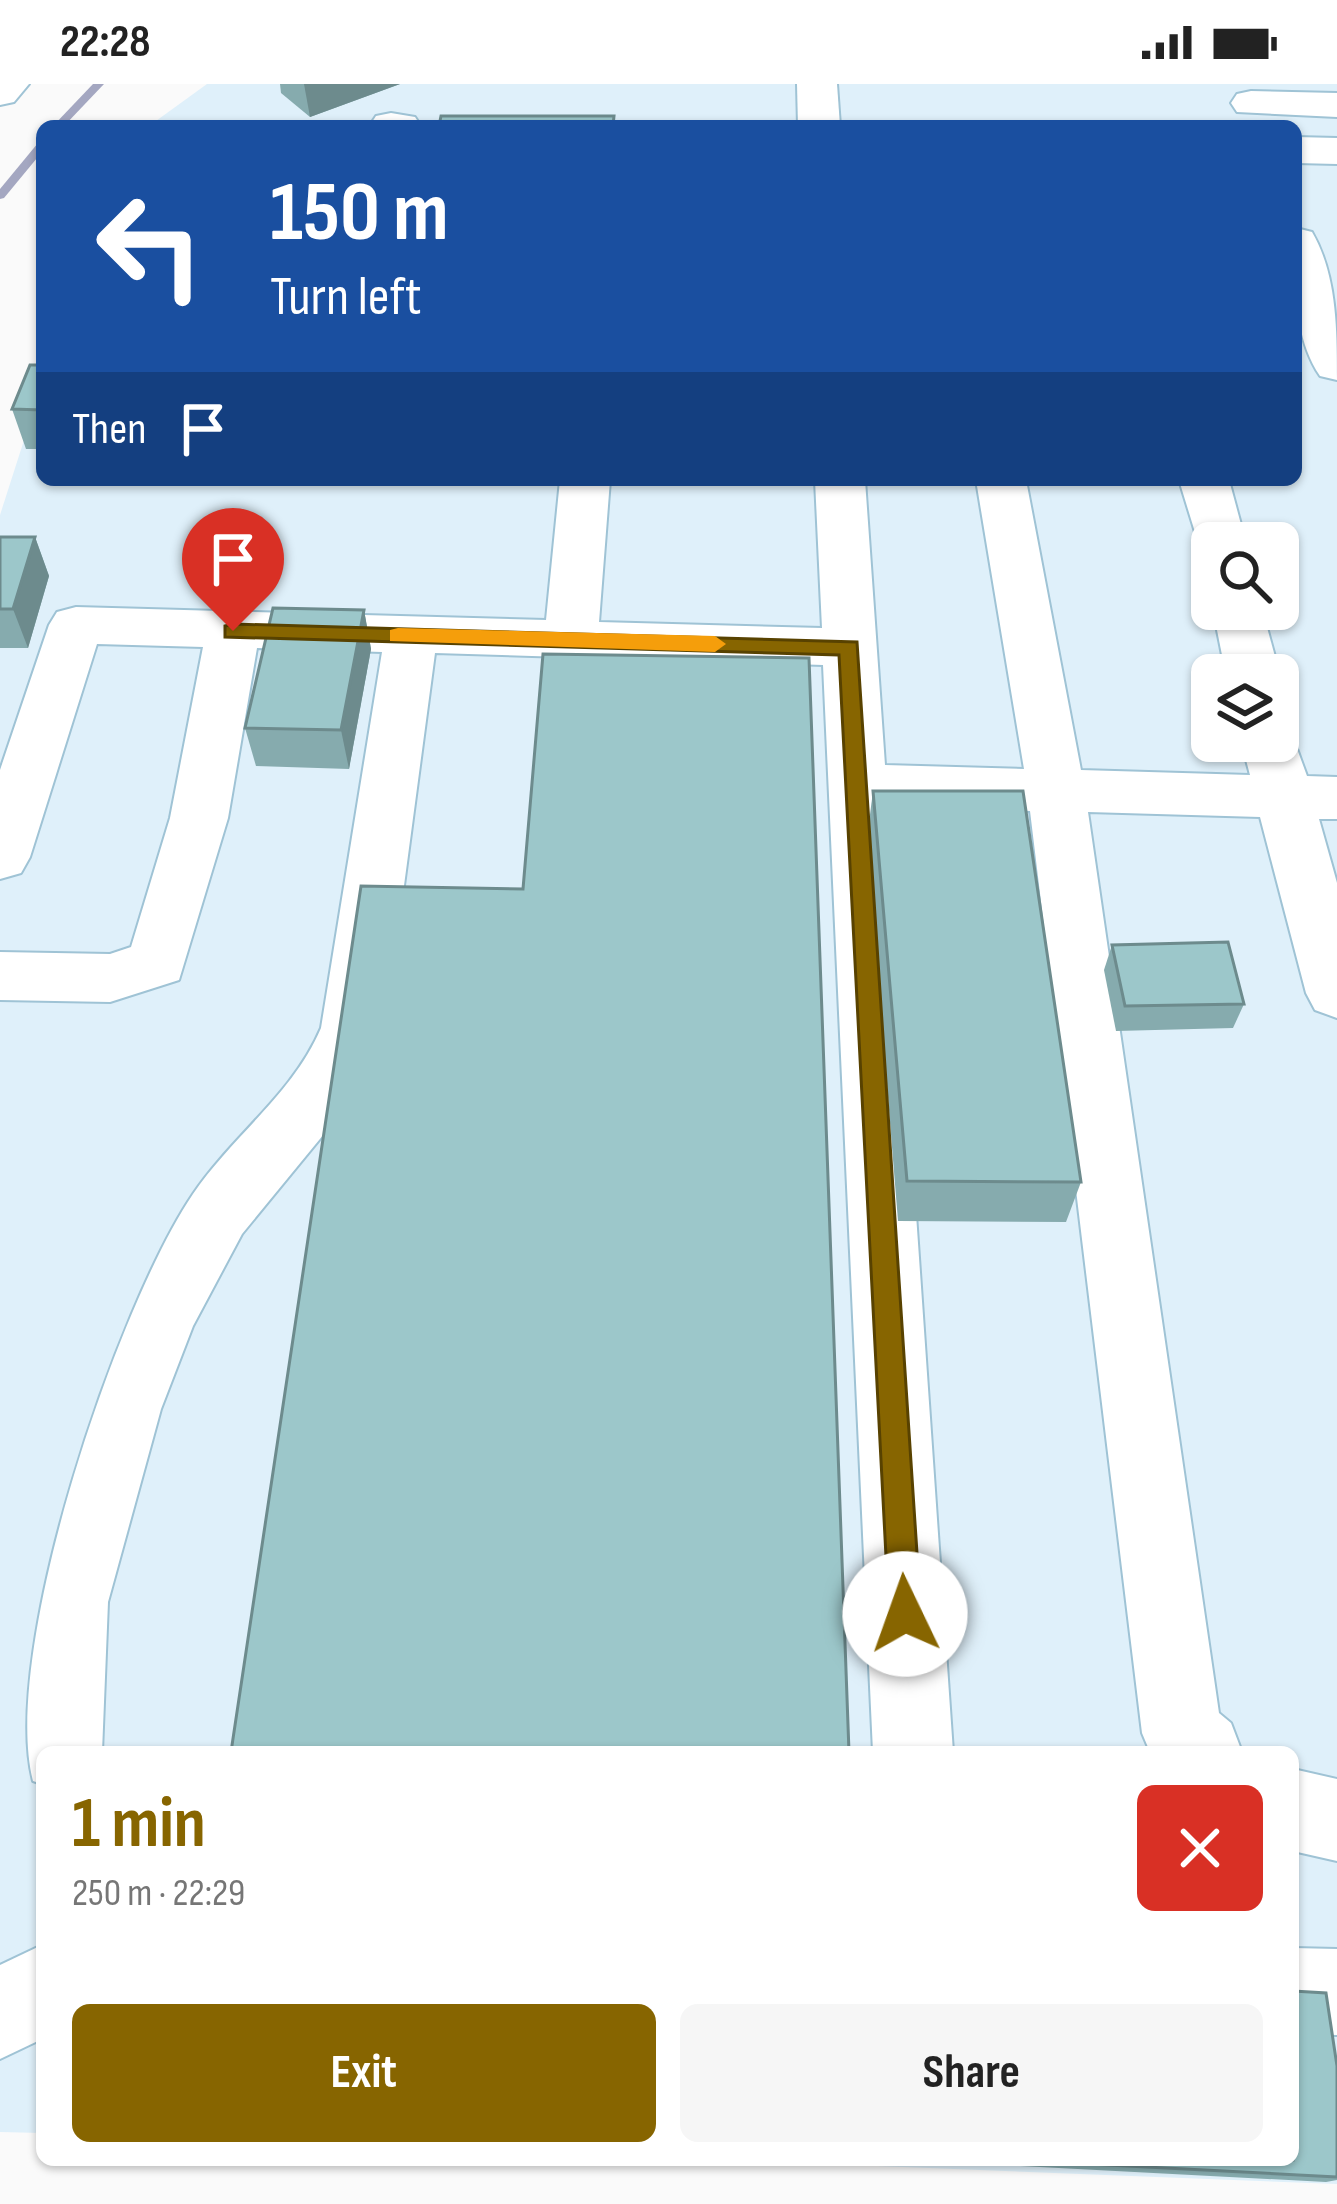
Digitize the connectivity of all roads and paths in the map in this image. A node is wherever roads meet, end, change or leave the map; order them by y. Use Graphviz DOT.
graph roads {
  1 [pos="9,84"];
  2 [pos="817,84"];
  3 [pos="0,93"];
  4 [pos="1251,104"];
  5 [pos="1337,105"];
  6 [pos="820,120"];
  7 [pos="1302,150"];
  8 [pos="1337,151"];
  9 [pos="1302,259"];
  10 [pos="1302,361"];
  11 [pos="1336,364"];
  12 [pos="584,486"];
  13 [pos="840,486"];
  14 [pos="1002,486"];
  15 [pos="1206,486"];
  16 [pos="1215,522"];
  17 [pos="233,631"];
  18 [pos="411,636"];
  19 [pos="571,640"];
  20 [pos="849,647"];
  21 [pos="1296,778"];
  22 [pos="857,784"];
  23 [pos="1056,790"];
  24 [pos="0,857"];
  25 [pos="0,976"];
  26 [pos="1337,993"];
  27 [pos="62,1746"];
  28 [pos="913,1746"];
  29 [pos="1196,1746"];
  30 [pos="1299,1811"];
  31 [pos="1337,1820"];
  32 [pos="1299,1991"];
  33 [pos="36,1992"];
  34 [pos="1337,1992"];
  35 [pos="0,2014"];
  1 -- 3 [label="lane"];
  2 -- 6 [label="lane"];
  4 -- 5 [label="lane"];
  7 -- 8 [label="lane"];
  9 -- 11 [label="lane"];
  10 -- 11 [label="lane"];
  12 -- 19 [label="lane"];
  13 -- 20 [label="lane"];
  14 -- 23 [label="lane"];
  15 -- 16 [label="lane"];
  17 -- 18 [label="lane"];
  17 -- 24 [label="lane"];
  17 -- 25 [label="lane"];
  18 -- 19 [label="lane"];
  18 -- 27 [label="lane"];
  19 -- 20 [label="lane"];
  20 -- 22 [label="lane"];
  21 -- 23 [label="lane"];
  21 -- 26 [label="lane"];
  22 -- 23 [label="lane"];
  22 -- 28 [label="lane"];
  23 -- 29 [label="lane"];
  30 -- 31 [label="lane"];
  32 -- 34 [label="lane"];
  33 -- 35 [label="lane"];
}
